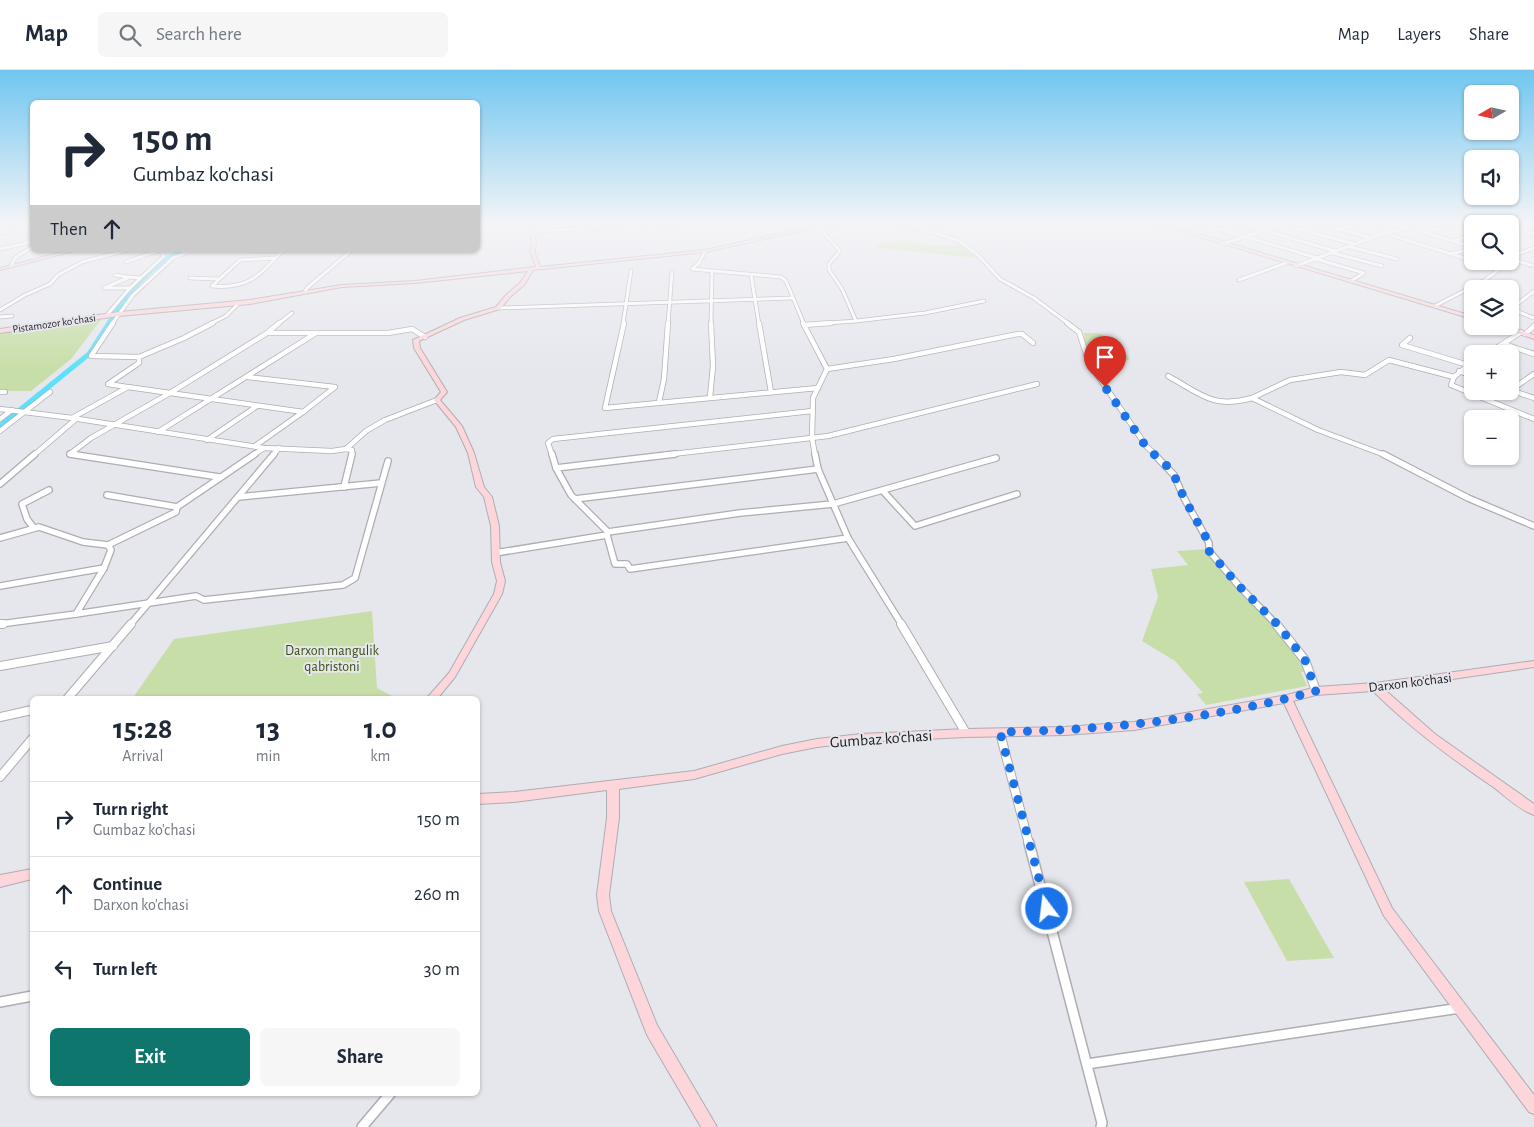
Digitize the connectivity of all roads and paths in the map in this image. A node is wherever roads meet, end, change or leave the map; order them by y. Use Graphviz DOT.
graph roads {
  1 [pos="63,271"];
  2 [pos="147,271"];
  3 [pos="159,271"];
  4 [pos="228,271"];
  5 [pos="262,271"];
  6 [pos="326,271"];
  7 [pos="514,271"];
  8 [pos="533,271"];
  9 [pos="631,271"];
  10 [pos="708,271"];
  11 [pos="830,271"];
  12 [pos="994,271"];
  13 [pos="1263,271"];
  14 [pos="1316,271"];
  15 [pos="1356,271"];
  16 [pos="1496,271"];
  17 [pos="672,272"];
  18 [pos="712,272"];
  19 [pos="115,274"];
  20 [pos="751,274"];
  21 [pos="130,277"];
  22 [pos="140,278"];
  23 [pos="190,278"];
  24 [pos="218,279"];
  25 [pos="1240,280"];
  26 [pos="1351,281"];
  27 [pos="130,288"];
  28 [pos="1534,291"];
  29 [pos="304,292"];
  30 [pos="793,298"];
  31 [pos="755,300"];
  32 [pos="711,301"];
  33 [pos="984,301"];
  34 [pos="670,302"];
  35 [pos="239,303"];
  36 [pos="626,304"];
  37 [pos="1435,306"];
  38 [pos="498,308"];
  39 [pos="0,310"];
  40 [pos="292,313"];
  41 [pos="119,314"];
  42 [pos="107,315"];
  43 [pos="1464,315"];
  44 [pos="12,316"];
  45 [pos="0,317"];
  46 [pos="1534,318"];
  47 [pos="856,321"];
  48 [pos="804,325"];
  49 [pos="1534,326"];
  50 [pos="0,331"];
  51 [pos="1519,332"];
  52 [pos="267,333"];
  53 [pos="316,333"];
  54 [pos="1523,333"];
  55 [pos="425,337"];
  56 [pos="1534,337"];
  57 [pos="1410,338"];
  58 [pos="1033,343"];
  59 [pos="1504,344"];
  60 [pos="1534,354"];
  61 [pos="139,357"];
  62 [pos="1464,361"];
  63 [pos="1464,367"];
  64 [pos="827,369"];
  65 [pos="1459,371"];
  66 [pos="1464,373"];
  67 [pos="1534,374"];
  68 [pos="1168,376"];
  69 [pos="248,377"];
  70 [pos="1454,377"];
  71 [pos="1037,384"];
  72 [pos="1519,384"];
  73 [pos="128,387"];
  74 [pos="818,388"];
  75 [pos="50,392"];
  76 [pos="771,392"];
  77 [pos="170,393"];
  78 [pos="1519,393"];
  79 [pos="710,397"];
  80 [pos="1252,398"];
  81 [pos="1534,398"];
  82 [pos="213,399"];
  83 [pos="436,400"];
  84 [pos="659,402"];
  85 [pos="258,406"];
  86 [pos="0,409"];
  87 [pos="12,410"];
  88 [pos="24,411"];
  89 [pos="812,411"];
  90 [pos="303,412"];
  91 [pos="74,418"];
  92 [pos="1534,418"];
  93 [pos="0,419"];
  94 [pos="115,425"];
  95 [pos="0,431"];
  96 [pos="158,432"];
  97 [pos="812,438"];
  98 [pos="207,440"];
  99 [pos="255,446"];
  100 [pos="264,448"];
  101 [pos="279,448"];
  102 [pos="346,449"];
  103 [pos="996,458"];
  104 [pos="388,461"];
  105 [pos="556,468"];
  106 [pos="818,469"];
  107 [pos="219,477"];
  108 [pos="381,483"];
  109 [pos="0,484"];
  110 [pos="344,487"];
  111 [pos="49,490"];
  112 [pos="883,491"];
  113 [pos="1017,494"];
  114 [pos="107,495"];
  115 [pos="239,497"];
  116 [pos="575,499"];
  117 [pos="833,504"];
  118 [pos="177,506"];
  119 [pos="1534,526"];
  120 [pos="33,527"];
  121 [pos="607,533"];
  122 [pos="0,538"];
  123 [pos="848,538"];
  124 [pos="108,545"];
  125 [pos="496,553"];
  126 [pos="104,568"];
  127 [pos="0,586"];
  128 [pos="148,604"];
  129 [pos="76,614"];
  130 [pos="0,624"];
  131 [pos="113,646"];
  132 [pos="1534,664"];
  133 [pos="0,666"];
  134 [pos="1375,687"];
  135 [pos="1316,691"];
  136 [pos="71,696"];
  137 [pos="434,696"];
  138 [pos="1287,699"];
  139 [pos="30,710"];
  140 [pos="0,717"];
  141 [pos="1000,732"];
  142 [pos="966,733"];
  143 [pos="30,742"];
  144 [pos="0,776"];
  145 [pos="613,785"];
  146 [pos="480,799"];
  147 [pos="1534,810"];
  148 [pos="30,874"];
  149 [pos="0,880"];
  150 [pos="30,996"];
  151 [pos="0,1002"];
  152 [pos="1462,1008"];
  153 [pos="1087,1064"];
  154 [pos="388,1096"];
  155 [pos="1534,1107"];
  156 [pos="362,1127"];
  157 [pos="709,1127"];
  158 [pos="1101,1127"];
  1 -- 39 [label="street, Pistamozor koʻchasi"];
  2 -- 22 [label="street, Pistamozor koʻchasi"];
  3 -- 41 [label="street"];
  4 -- 24 [label="street"];
  5 -- 24 [label="street"];
  6 -- 29 [label="street"];
  7 -- 29 [label="street"];
  8 -- 38 [label="street"];
  9 -- 36 [label="street"];
  10 -- 18 [label="street"];
  11 -- 47 [label="street"];
  12 -- 135 [label="street"];
  13 -- 25 [label="street"];
  14 -- 26 [label="street"];
  15 -- 26 [label="street"];
  16 -- 37 [label="street"];
  17 -- 34 [label="street"];
  18 -- 20 [label="street"];
  18 -- 32 [label="street"];
  19 -- 21 [label="street"];
  20 -- 30 [label="street"];
  20 -- 31 [label="street"];
  21 -- 22 [label="street"];
  21 -- 27 [label="street"];
  22 -- 27 [label="street, Pistamozor koʻchasi"];
  23 -- 24 [label="street"];
  26 -- 37 [label="street"];
  27 -- 42 [label="street, Pistamozor koʻchasi"];
  28 -- 46 [label="street"];
  29 -- 35 [label="street"];
  30 -- 31 [label="street"];
  30 -- 48 [label="street"];
  31 -- 32 [label="street"];
  31 -- 76 [label="street"];
  32 -- 34 [label="street"];
  32 -- 79 [label="street"];
  33 -- 47 [label="street"];
  34 -- 36 [label="street"];
  34 -- 84 [label="street"];
  35 -- 41 [label="street"];
  35 -- 61 [label="street"];
  36 -- 38 [label="street"];
  36 -- 84 [label="street"];
  37 -- 43 [label="street"];
  38 -- 55 [label="street"];
  40 -- 52 [label="street"];
  41 -- 42 [label="street"];
  41 -- 61 [label="street"];
  42 -- 50 [label="street, Pistamozor koʻchasi"];
  44 -- 45 [label="street"];
  47 -- 48 [label="street"];
  48 -- 64 [label="street"];
  49 -- 54 [label="street"];
  51 -- 54 [label="street"];
  52 -- 53 [label="street"];
  52 -- 77 [label="street"];
  53 -- 55 [label="street"];
  53 -- 69 [label="street"];
  54 -- 56 [label="street"];
  54 -- 59 [label="street"];
  55 -- 83 [label="street"];
  57 -- 62 [label="street"];
  58 -- 64 [label="street"];
  59 -- 60 [label="street"];
  61 -- 73 [label="street"];
  63 -- 65 [label="street"];
  64 -- 74 [label="street"];
  65 -- 66 [label="street"];
  65 -- 70 [label="street"];
  67 -- 72 [label="street"];
  68 -- 80 [label="street"];
  69 -- 82 [label="street"];
  69 -- 90 [label="street"];
  70 -- 80 [label="street"];
  70 -- 92 [label="street"];
  71 -- 97 [label="street"];
  73 -- 77 [label="street"];
  73 -- 91 [label="street"];
  74 -- 76 [label="street"];
  74 -- 89 [label="street"];
  75 -- 88 [label="street"];
  76 -- 79 [label="street"];
  77 -- 82 [label="street"];
  77 -- 94 [label="street"];
  78 -- 81 [label="street"];
  79 -- 84 [label="street"];
  80 -- 119 [label="street"];
  82 -- 85 [label="street"];
  82 -- 96 [label="street"];
  83 -- 102 [label="street"];
  83 -- 125 [label="street"];
  85 -- 90 [label="street"];
  85 -- 98 [label="street"];
  86 -- 87 [label="street"];
  87 -- 88 [label="street"];
  87 -- 93 [label="street"];
  88 -- 91 [label="street"];
  88 -- 95 [label="street"];
  89 -- 97 [label="street"];
  89 -- 105 [label="street"];
  90 -- 99 [label="street"];
  91 -- 94 [label="street"];
  91 -- 109 [label="street"];
  94 -- 96 [label="street"];
  94 -- 107 [label="street"];
  96 -- 98 [label="street"];
  97 -- 105 [label="street"];
  97 -- 106 [label="street"];
  98 -- 99 [label="street"];
  99 -- 100 [label="street"];
  100 -- 101 [label="street"];
  100 -- 107 [label="street"];
  101 -- 102 [label="street"];
  101 -- 115 [label="street"];
  102 -- 110 [label="street"];
  103 -- 112 [label="street"];
  104 -- 108 [label="street"];
  105 -- 116 [label="street"];
  106 -- 116 [label="street"];
  106 -- 117 [label="street"];
  107 -- 118 [label="street"];
  108 -- 110 [label="street"];
  108 -- 128 [label="street"];
  110 -- 115 [label="street"];
  111 -- 120 [label="street"];
  112 -- 113 [label="street"];
  112 -- 117 [label="street"];
  114 -- 118 [label="street"];
  115 -- 128 [label="street"];
  116 -- 121 [label="street"];
  117 -- 121 [label="street"];
  117 -- 123 [label="street"];
  118 -- 124 [label="street"];
  120 -- 122 [label="street"];
  120 -- 124 [label="street"];
  121 -- 123 [label="street"];
  121 -- 125 [label="street"];
  123 -- 142 [label="street"];
  124 -- 126 [label="street"];
  125 -- 137 [label="street"];
  126 -- 127 [label="street"];
  126 -- 129 [label="street"];
  128 -- 129 [label="street"];
  128 -- 131 [label="street"];
  129 -- 130 [label="street"];
  131 -- 133 [label="street"];
  131 -- 136 [label="street"];
  132 -- 134 [label="street, Darxon ko'chasi"];
  134 -- 135 [label="street, Darxon ko'chasi"];
  134 -- 147 [label="street"];
  135 -- 138 [label="street, Darxon ko'chasi"];
  138 -- 141 [label="main road, Gumbaz ko'chasi"];
  138 -- 152 [label="main road"];
  139 -- 140 [label="street"];
  141 -- 142 [label="main road, Gumbaz ko'chasi"];
  141 -- 153 [label="street"];
  142 -- 145 [label="main road, Gumbaz ko'chasi"];
  143 -- 144 [label="street"];
  145 -- 146 [label="main road, Gumbaz ko'chasi"];
  145 -- 157 [label="street"];
  148 -- 149 [label="street"];
  150 -- 151 [label="street"];
  152 -- 153 [label="street"];
  152 -- 155 [label="main road"];
  153 -- 158 [label="street"];
  154 -- 156 [label="street"];
}
